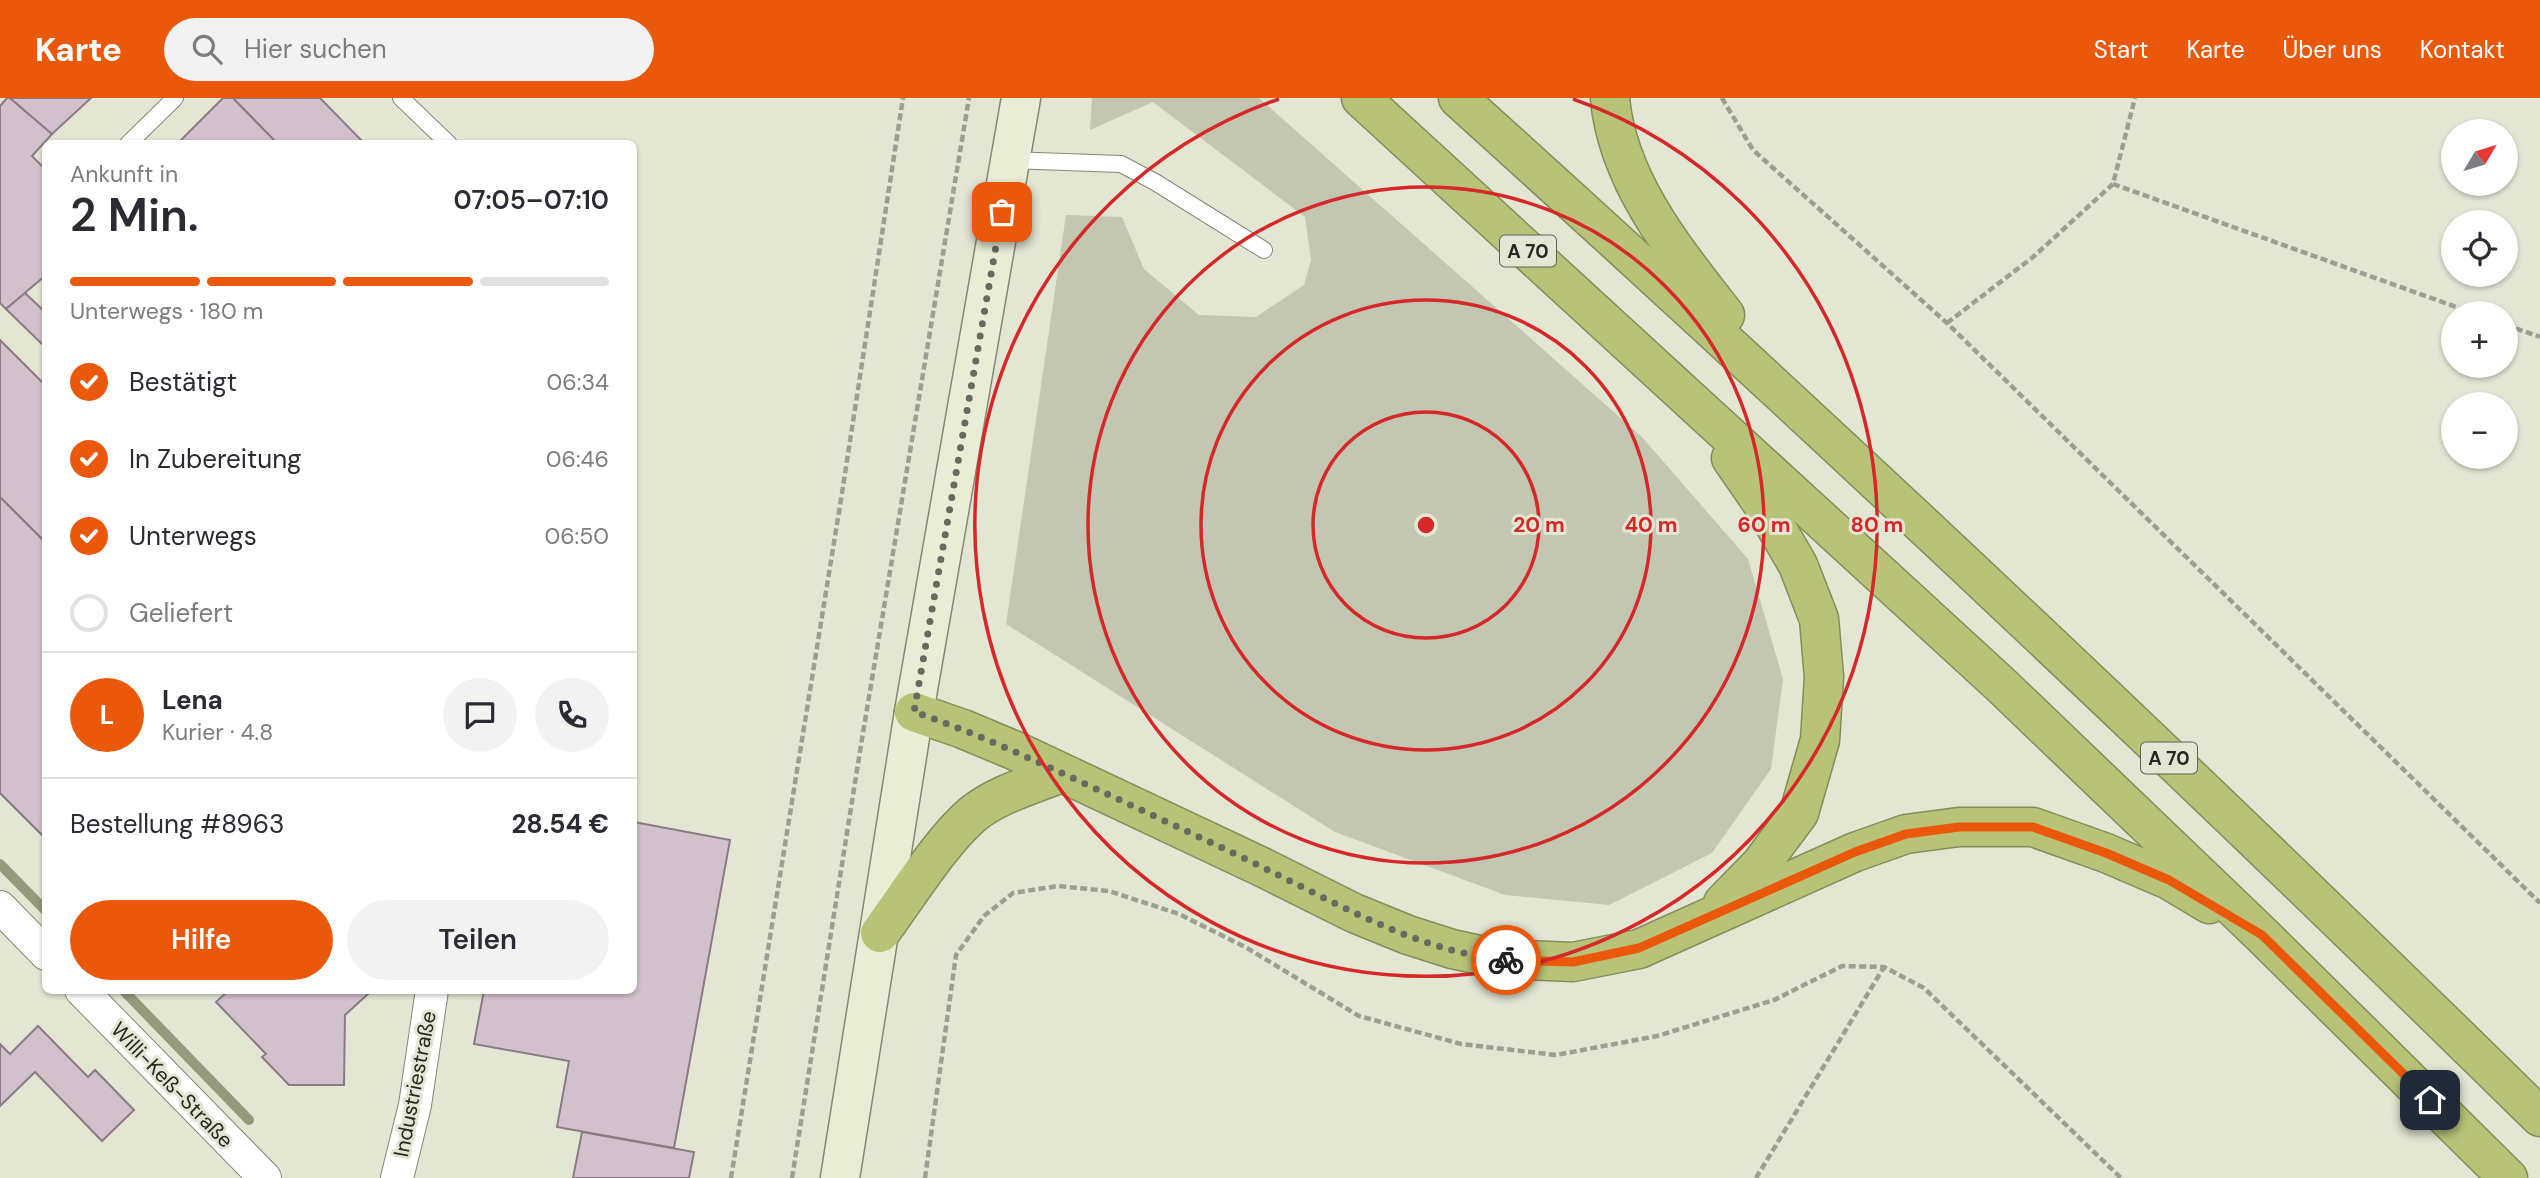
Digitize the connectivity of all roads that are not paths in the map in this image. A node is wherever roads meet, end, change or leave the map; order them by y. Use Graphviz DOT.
graph roads {
  1 [pos="175,98"];
  2 [pos="401,98"];
  3 [pos="1021,98"];
  4 [pos="1361,98"];
  5 [pos="1458,98"];
  6 [pos="1610,98"];
  7 [pos="132,140"];
  8 [pos="445,140"];
  9 [pos="1011,160"];
  10 [pos="1264,250"];
  11 [pos="1792,403"];
  12 [pos="1695,404"];
  13 [pos="914,712"];
  14 [pos="1061,773"];
  15 [pos="0,907"];
  16 [pos="1701,922"];
  17 [pos="880,933"];
  18 [pos="2262,935"];
  19 [pos="42,950"];
  20 [pos="84,994"];
  21 [pos="431,994"];
  22 [pos="2540,1117"];
  23 [pos="265,1178"];
  24 [pos="397,1178"];
  25 [pos="840,1178"];
  26 [pos="2508,1178"];
  1 -- 7 [label="lane"];
  2 -- 8 [label="lane"];
  3 -- 9 [label="main road"];
  4 -- 12 [label="highway, A 70"];
  5 -- 11 [label="highway, A 70"];
  6 -- 11 [label="highway"];
  9 -- 10 [label="lane"];
  9 -- 13 [label="main road"];
  11 -- 22 [label="highway, A 70"];
  12 -- 16 [label="highway"];
  12 -- 18 [label="highway, A 70"];
  13 -- 14 [label="highway"];
  13 -- 17 [label="main road"];
  14 -- 16 [label="highway"];
  14 -- 17 [label="highway"];
  15 -- 19 [label="street"];
  16 -- 18 [label="highway"];
  17 -- 25 [label="main road"];
  18 -- 26 [label="highway, A 70"];
  20 -- 23 [label="street, Willi-Keß-Straße"];
  21 -- 24 [label="street, Industriestraße"];
}
